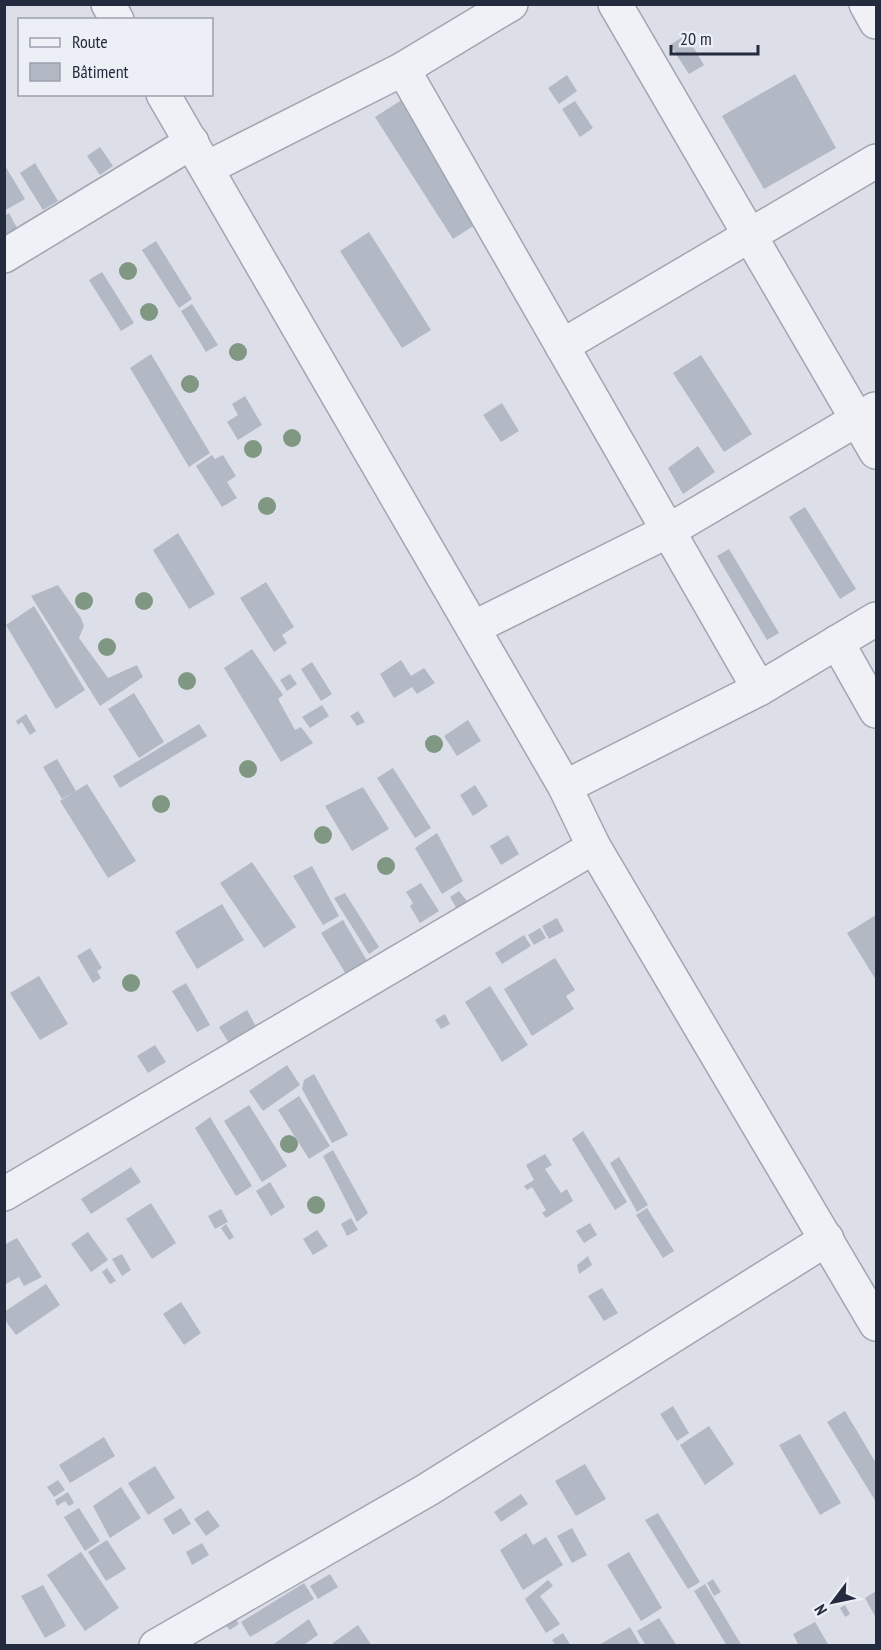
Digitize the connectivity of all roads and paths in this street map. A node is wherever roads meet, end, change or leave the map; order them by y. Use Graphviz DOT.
graph roads {
  1 [pos="108,4"];
  2 [pos="511,4"];
  3 [pos="615,4"];
  4 [pos="866,4"];
  5 [pos="116,18"];
  6 [pos="876,22"];
  7 [pos="403,69"];
  8 [pos="164,96"];
  9 [pos="199,155"];
  10 [pos="876,161"];
  11 [pos="750,235"];
  12 [pos="4,256"];
  13 [pos="562,346"];
  14 [pos="867,414"];
  15 [pos="876,452"];
  16 [pos="668,531"];
  17 [pos="876,619"];
  18 [pos="473,628"];
  19 [pos="837,642"];
  20 [pos="759,689"];
  21 [pos="876,711"];
  22 [pos="565,787"];
  23 [pos="594,847"];
  24 [pos="4,1194"];
  25 [pos="827,1239"];
  26 [pos="876,1324"];
  27 [pos="156,1646"];
  1 -- 5 [label="street"];
  2 -- 7 [label="street"];
  3 -- 11 [label="street"];
  4 -- 6 [label="street"];
  7 -- 9 [label="street"];
  7 -- 13 [label="street"];
  8 -- 9 [label="street"];
  9 -- 12 [label="street"];
  9 -- 18 [label="street"];
  10 -- 11 [label="street"];
  11 -- 13 [label="street"];
  11 -- 14 [label="street"];
  13 -- 16 [label="street"];
  14 -- 15 [label="street"];
  14 -- 16 [label="street"];
  16 -- 18 [label="street"];
  16 -- 20 [label="street"];
  17 -- 19 [label="street"];
  18 -- 22 [label="street"];
  19 -- 20 [label="street"];
  19 -- 21 [label="street"];
  20 -- 22 [label="street"];
  22 -- 23 [label="street"];
  23 -- 24 [label="street"];
  23 -- 25 [label="street"];
  25 -- 26 [label="street"];
  25 -- 27 [label="street"];
}
